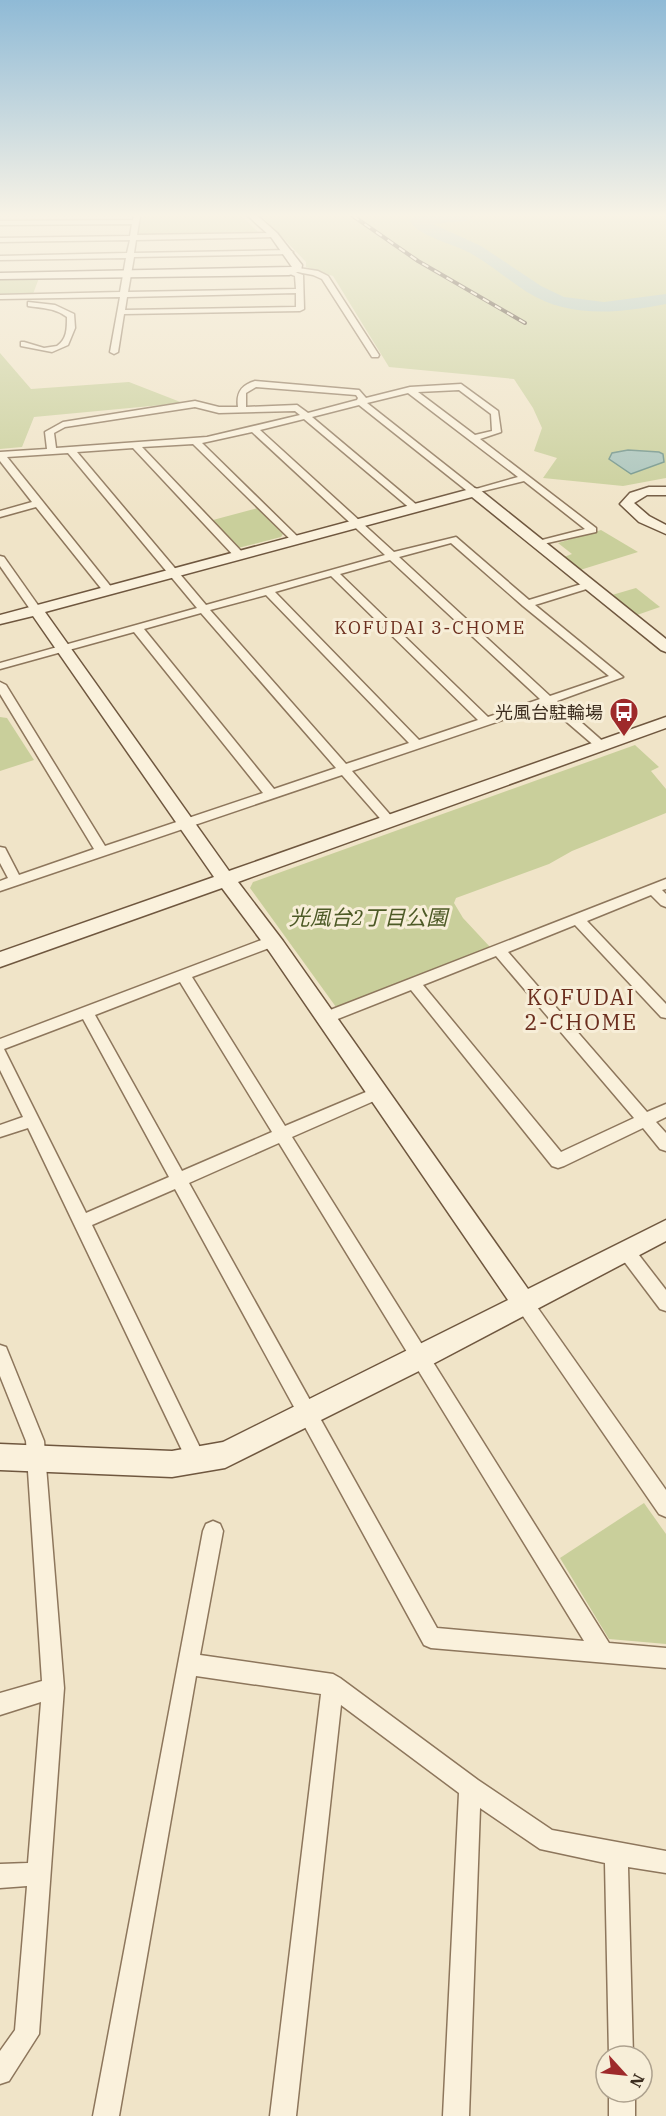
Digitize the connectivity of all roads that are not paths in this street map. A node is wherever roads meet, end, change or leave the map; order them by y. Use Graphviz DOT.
graph roads {
  1 [pos="70,315"];
  2 [pos="120,315"];
  3 [pos="350,315"];
  4 [pos="24,344"];
  5 [pos="114,352"];
  6 [pos="375,354"];
  7 [pos="410,390"];
  8 [pos="361,403"];
  9 [pos="243,410"];
  10 [pos="308,416"];
  11 [pos="254,429"];
  12 [pos="474,438"];
  13 [pos="195,441"];
  14 [pos="135,445"];
  15 [pos="69,450"];
  16 [pos="52,451"];
  17 [pos="0,455"];
  18 [pos="526,478"];
  19 [pos="666,491"];
  20 [pos="474,492"];
  21 [pos="38,503"];
  22 [pos="416,508"];
  23 [pos="0,514"];
  24 [pos="358,523"];
  25 [pos="666,530"];
  26 [pos="297,540"];
  27 [pos="538,544"];
  28 [pos="239,555"];
  29 [pos="392,555"];
  30 [pos="0,559"];
  31 [pos="332,572"];
  32 [pos="172,573"];
  33 [pos="589,585"];
  34 [pos="108,590"];
  35 [pos="268,591"];
  36 [pos="527,604"];
  37 [pos="204,608"];
  38 [pos="36,610"];
  39 [pos="0,620"];
  40 [pos="137,628"];
  41 [pos="666,647"];
  42 [pos="63,649"];
  43 [pos="0,666"];
  44 [pos="0,685"];
  45 [pos="547,699"];
  46 [pos="5,705"];
  47 [pos="486,721"];
  48 [pos="666,722"];
  49 [pos="417,745"];
  50 [pos="601,746"];
  51 [pos="345,769"];
  52 [pos="271,794"];
  53 [pos="389,821"];
  54 [pos="187,823"];
  55 [pos="0,850"];
  56 [pos="102,852"];
  57 [pos="226,880"];
  58 [pos="16,881"];
  59 [pos="0,886"];
  60 [pos="660,886"];
  61 [pos="666,902"];
  62 [pos="577,919"];
  63 [pos="272,941"];
  64 [pos="498,950"];
  65 [pos="0,960"];
  66 [pos="183,975"];
  67 [pos="413,983"];
  68 [pos="86,1012"];
  69 [pos="666,1013"];
  70 [pos="326,1018"];
  71 [pos="0,1045"];
  72 [pos="0,1054"];
  73 [pos="378,1093"];
  74 [pos="666,1110"];
  75 [pos="32,1120"];
  76 [pos="645,1120"];
  77 [pos="0,1131"];
  78 [pos="282,1135"];
  79 [pos="666,1144"];
  80 [pos="178,1180"];
  81 [pos="82,1222"];
  82 [pos="666,1230"];
  83 [pos="626,1251"];
  84 [pos="524,1303"];
  85 [pos="666,1303"];
  86 [pos="0,1353"];
  87 [pos="420,1358"];
  88 [pos="308,1414"];
  89 [pos="0,1457"];
  90 [pos="38,1457"];
  91 [pos="197,1460"];
  92 [pos="666,1507"];
  93 [pos="213,1531"];
  94 [pos="603,1652"];
  95 [pos="666,1658"];
  96 [pos="188,1664"];
  97 [pos="333,1685"];
  98 [pos="53,1688"];
  99 [pos="0,1704"];
  100 [pos="470,1788"];
  101 [pos="616,1852"];
  102 [pos="666,1862"];
  103 [pos="37,1874"];
  104 [pos="0,1876"];
  105 [pos="621,2044"];
  106 [pos="0,2072"];
  107 [pos="106,2116"];
  108 [pos="283,2116"];
  109 [pos="456,2116"];
  1 -- 4 [label="street"];
  2 -- 5 [label="street"];
  3 -- 6 [label="street"];
  7 -- 8 [label="street"];
  7 -- 12 [label="street"];
  7 -- 12 [label="street"];
  8 -- 9 [label="street"];
  8 -- 10 [label="street"];
  8 -- 20 [label="street"];
  9 -- 10 [label="street"];
  9 -- 16 [label="street"];
  10 -- 11 [label="street"];
  10 -- 22 [label="street"];
  11 -- 13 [label="street"];
  11 -- 24 [label="street"];
  12 -- 18 [label="street"];
  13 -- 14 [label="street"];
  13 -- 26 [label="street"];
  14 -- 15 [label="street"];
  14 -- 28 [label="street"];
  15 -- 16 [label="street"];
  15 -- 32 [label="street"];
  16 -- 17 [label="street"];
  17 -- 21 [label="street"];
  18 -- 20 [label="street"];
  18 -- 27 [label="street"];
  19 -- 25 [label="street"];
  20 -- 22 [label="street"];
  20 -- 27 [label="street"];
  21 -- 23 [label="street"];
  21 -- 34 [label="street"];
  22 -- 24 [label="street"];
  24 -- 26 [label="street"];
  24 -- 29 [label="street"];
  26 -- 28 [label="street"];
  27 -- 33 [label="street"];
  28 -- 32 [label="street"];
  29 -- 31 [label="street"];
  29 -- 36 [label="street"];
  29 -- 45 [label="street"];
  30 -- 38 [label="street"];
  31 -- 35 [label="street"];
  31 -- 47 [label="street"];
  32 -- 34 [label="street"];
  32 -- 37 [label="street"];
  33 -- 36 [label="street"];
  33 -- 41 [label="street"];
  34 -- 38 [label="street"];
  35 -- 37 [label="street"];
  35 -- 49 [label="street"];
  36 -- 45 [label="street"];
  37 -- 40 [label="street"];
  37 -- 51 [label="street"];
  38 -- 39 [label="street"];
  38 -- 42 [label="street"];
  40 -- 42 [label="street"];
  40 -- 52 [label="street"];
  42 -- 43 [label="street"];
  42 -- 54 [label="street"];
  44 -- 46 [label="street"];
  45 -- 47 [label="street"];
  45 -- 50 [label="street"];
  46 -- 56 [label="street"];
  47 -- 49 [label="street"];
  48 -- 50 [label="street"];
  49 -- 51 [label="street"];
  50 -- 53 [label="street"];
  51 -- 52 [label="street"];
  51 -- 53 [label="street"];
  52 -- 54 [label="street"];
  53 -- 57 [label="street"];
  54 -- 56 [label="street"];
  54 -- 57 [label="street"];
  55 -- 58 [label="street"];
  56 -- 58 [label="street"];
  57 -- 63 [label="street"];
  57 -- 65 [label="street"];
  58 -- 59 [label="street"];
  60 -- 61 [label="street"];
  60 -- 62 [label="street"];
  62 -- 64 [label="street"];
  62 -- 69 [label="street"];
  63 -- 66 [label="street"];
  63 -- 70 [label="street"];
  64 -- 67 [label="street"];
  64 -- 76 [label="street"];
  66 -- 68 [label="street"];
  66 -- 78 [label="street"];
  67 -- 70 [label="street"];
  67 -- 76 [label="street"];
  68 -- 71 [label="street"];
  68 -- 80 [label="street"];
  70 -- 73 [label="street"];
  72 -- 75 [label="street"];
  73 -- 78 [label="street"];
  73 -- 84 [label="street"];
  74 -- 76 [label="street"];
  75 -- 77 [label="street"];
  75 -- 81 [label="street"];
  76 -- 79 [label="street"];
  78 -- 80 [label="street"];
  78 -- 87 [label="street"];
  80 -- 81 [label="street"];
  80 -- 88 [label="street"];
  81 -- 91 [label="street"];
  82 -- 83 [label="street"];
  83 -- 84 [label="street"];
  83 -- 85 [label="street"];
  84 -- 87 [label="street"];
  84 -- 92 [label="street"];
  86 -- 90 [label="street"];
  87 -- 88 [label="street"];
  87 -- 94 [label="street"];
  88 -- 91 [label="street"];
  88 -- 94 [label="street"];
  89 -- 90 [label="street"];
  90 -- 91 [label="street"];
  90 -- 98 [label="street"];
  93 -- 96 [label="street"];
  94 -- 95 [label="street"];
  96 -- 97 [label="street"];
  96 -- 107 [label="street"];
  97 -- 100 [label="street"];
  97 -- 108 [label="street"];
  98 -- 99 [label="street"];
  98 -- 103 [label="street"];
  100 -- 101 [label="street"];
  100 -- 109 [label="street"];
  101 -- 102 [label="street"];
  101 -- 105 [label="street"];
  103 -- 104 [label="street"];
  103 -- 106 [label="street"];
}
